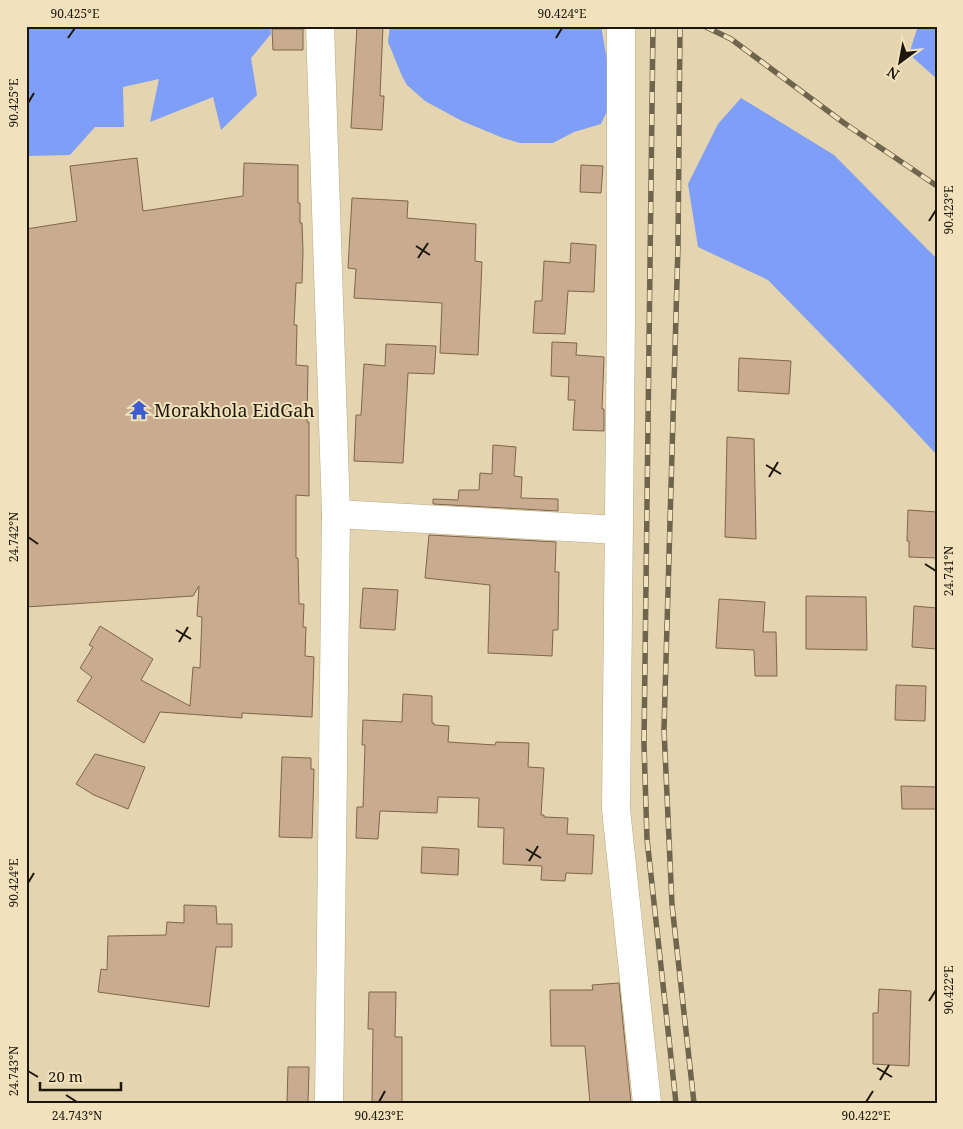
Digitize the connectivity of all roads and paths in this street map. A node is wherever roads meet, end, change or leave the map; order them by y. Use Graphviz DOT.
graph roads {
  1 [pos="320,26"];
  2 [pos="621,26"];
  3 [pos="336,514"];
  4 [pos="619,530"];
  5 [pos="328,1103"];
  6 [pos="647,1103"];
  1 -- 3 [label="street"];
  2 -- 4 [label="street"];
  3 -- 4 [label="street"];
  3 -- 5 [label="street"];
  4 -- 6 [label="street"];
}
